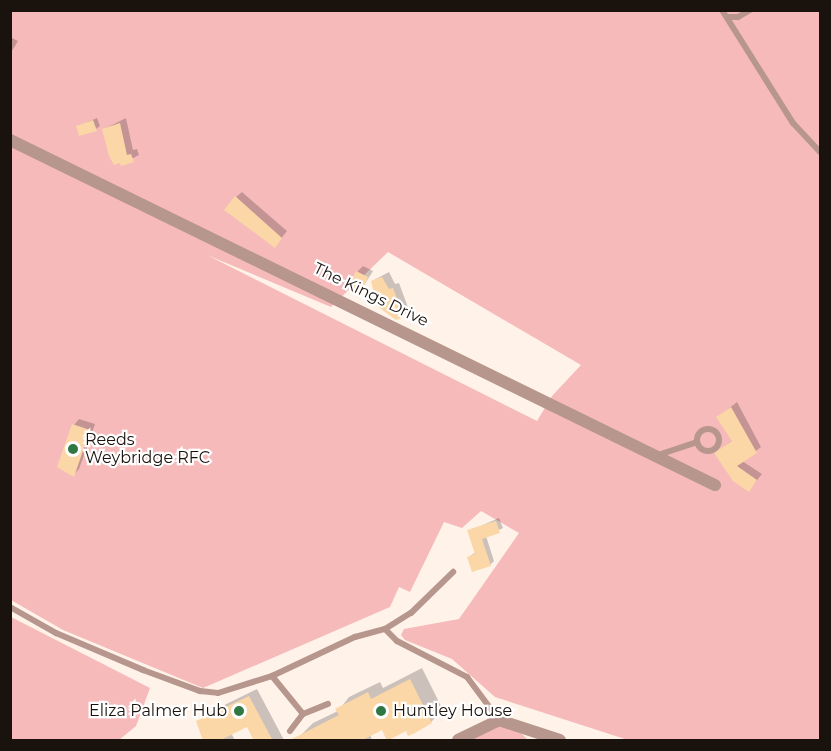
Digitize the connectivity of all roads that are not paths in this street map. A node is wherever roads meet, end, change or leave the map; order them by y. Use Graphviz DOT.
graph roads {
  1 [pos="722,10"];
  2 [pos="750,10"];
  3 [pos="727,17"];
  4 [pos="10,140"];
  5 [pos="820,152"];
  6 [pos="697,442"];
  7 [pos="658,455"];
  8 [pos="715,485"];
  9 [pos="453,572"];
  10 [pos="10,607"];
  11 [pos="385,629"];
  12 [pos="272,676"];
  13 [pos="328,704"];
  14 [pos="303,714"];
  15 [pos="499,720"];
  16 [pos="290,730"];
  17 [pos="534,736"];
  18 [pos="458,741"];
  19 [pos="560,741"];
  1 -- 3 [label="lane"];
  2 -- 3 [label="lane"];
  3 -- 5 [label="lane"];
  4 -- 7 [label="street, The Kings Drive"];
  6 -- 7 [label="lane"];
  7 -- 8 [label="street, The Kings Drive"];
  9 -- 11 [label="lane"];
  10 -- 12 [label="lane"];
  11 -- 12 [label="lane"];
  11 -- 15 [label="lane"];
  12 -- 14 [label="lane"];
  13 -- 14 [label="lane"];
  14 -- 16 [label="lane"];
  15 -- 17 [label="street"];
  15 -- 18 [label="street"];
  17 -- 19 [label="street"];
}
